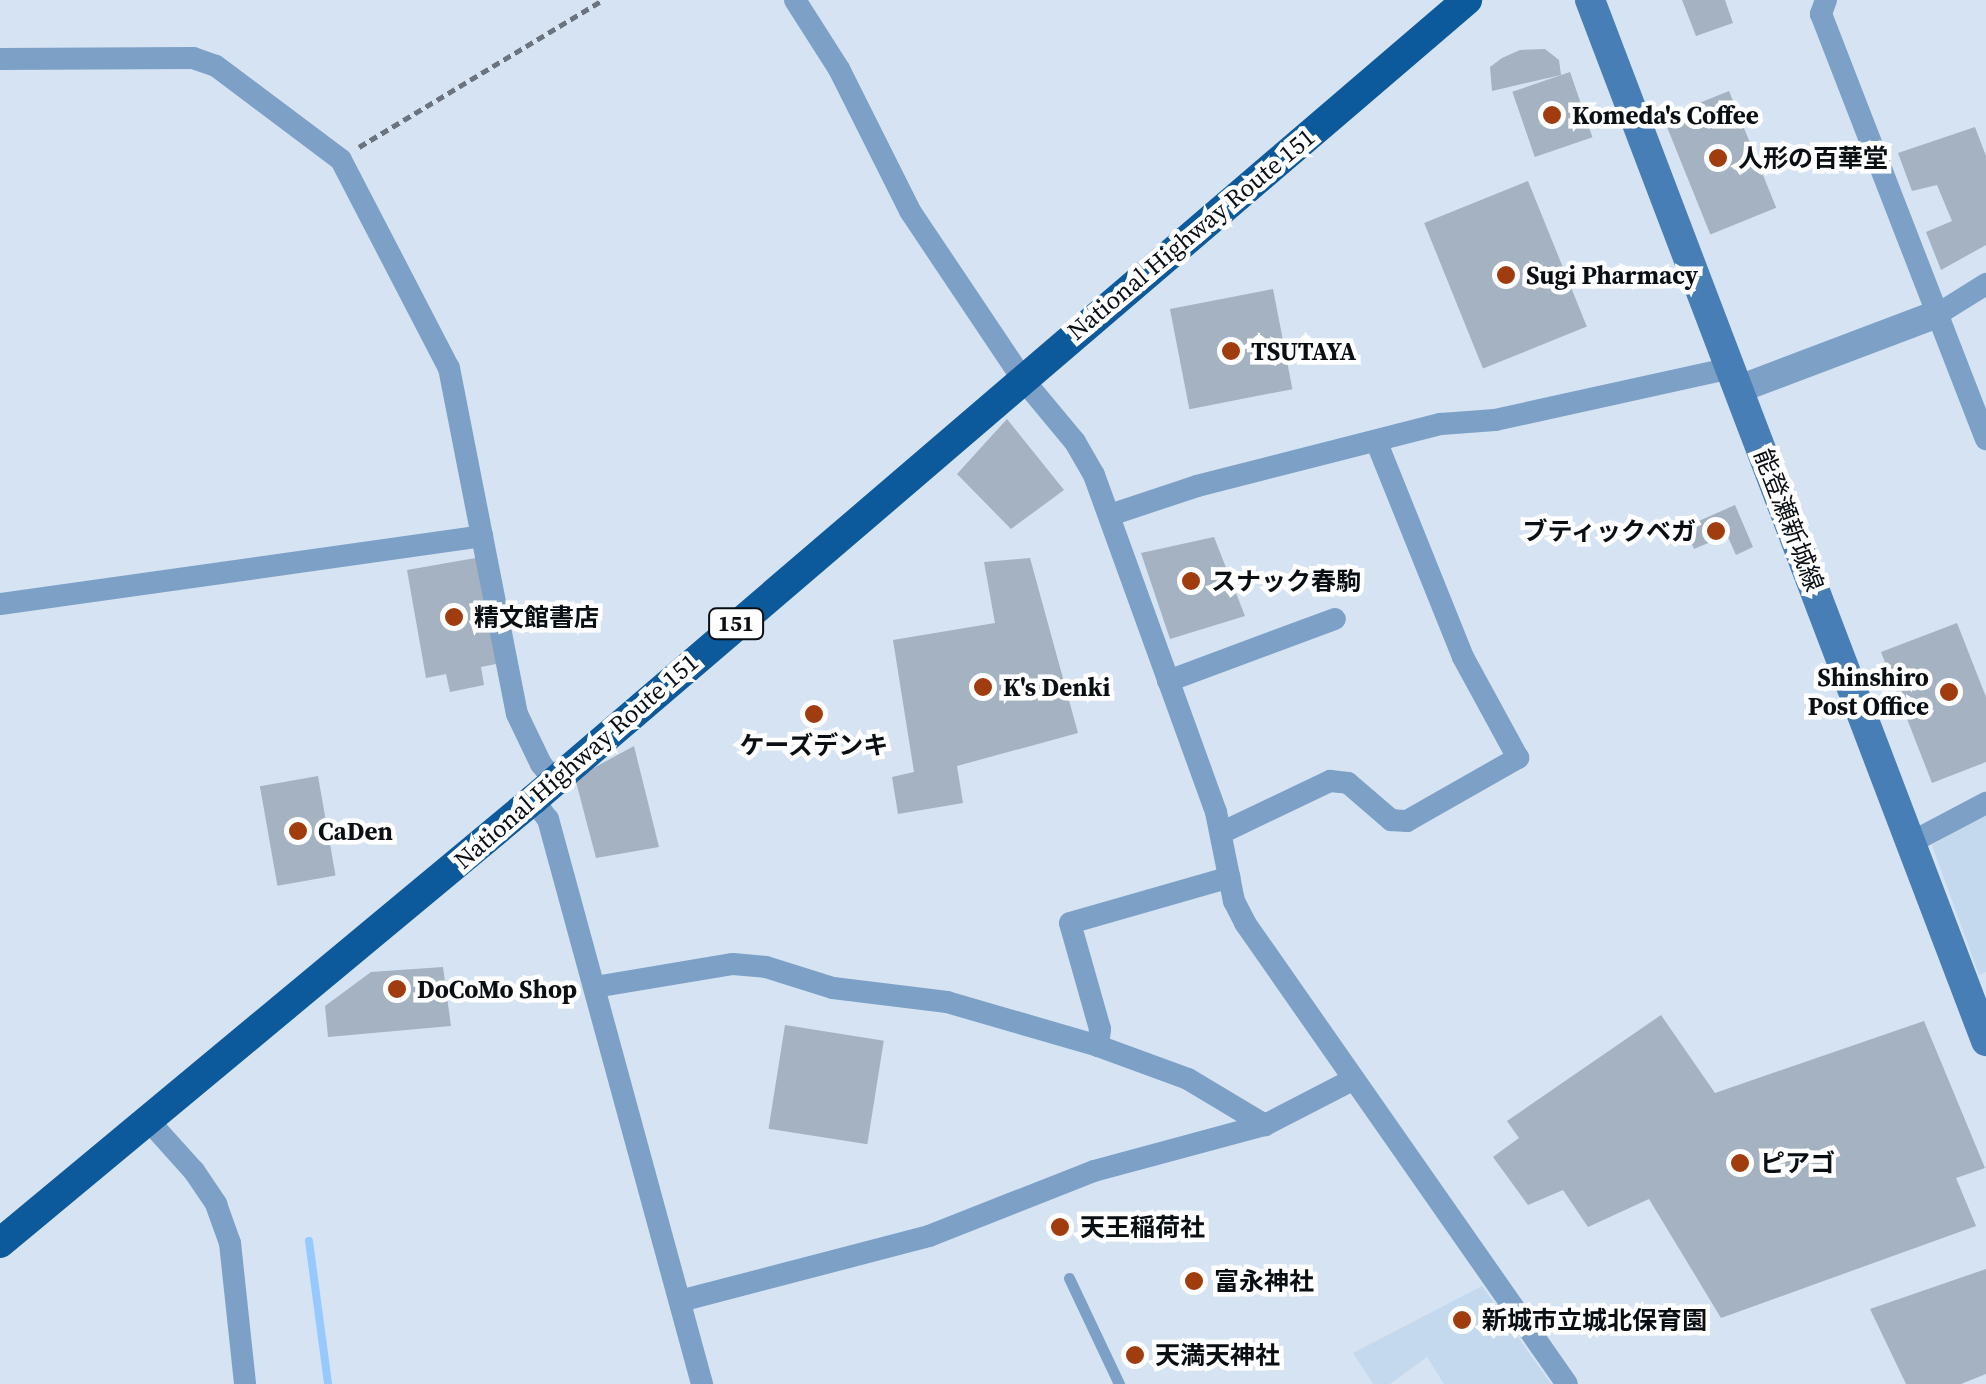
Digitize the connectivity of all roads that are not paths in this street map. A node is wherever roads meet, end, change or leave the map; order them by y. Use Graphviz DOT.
graph roads {
  1 [pos="795,0"];
  2 [pos="1467,0"];
  3 [pos="1590,0"];
  4 [pos="1826,0"];
  5 [pos="0,58"];
  6 [pos="1986,284"];
  7 [pos="1938,314"];
  8 [pos="1021,378"];
  9 [pos="1735,378"];
  10 [pos="1986,439"];
  11 [pos="1376,441"];
  12 [pos="1110,516"];
  13 [pos="482,536"];
  14 [pos="0,604"];
  15 [pos="1335,619"];
  16 [pos="1168,680"];
  17 [pos="544,791"];
  18 [pos="1986,803"];
  19 [pos="1221,833"];
  20 [pos="1912,842"];
  21 [pos="1230,877"];
  22 [pos="595,986"];
  23 [pos="1986,1041"];
  24 [pos="1098,1046"];
  25 [pos="1354,1079"];
  26 [pos="148,1120"];
  27 [pos="1265,1125"];
  28 [pos="3,1235"];
  29 [pos="1069,1278"];
  30 [pos="680,1301"];
  31 [pos="244,1384"];
  32 [pos="702,1384"];
  33 [pos="1119,1384"];
  34 [pos="1567,1384"];
  1 -- 8 [label="street"];
  2 -- 8 [label="highway, National Highway Route 151 / 151"];
  3 -- 9 [label="main road, 能登瀬新城線"];
  4 -- 7 [label="street"];
  5 -- 13 [label="street"];
  6 -- 7 [label="street"];
  7 -- 9 [label="street"];
  7 -- 10 [label="street"];
  8 -- 12 [label="street"];
  8 -- 17 [label="highway, National Highway Route 151 / 151"];
  9 -- 11 [label="street"];
  9 -- 20 [label="main road, 能登瀬新城線"];
  11 -- 12 [label="street"];
  11 -- 19 [label="street"];
  12 -- 16 [label="street"];
  13 -- 14 [label="street"];
  13 -- 17 [label="street"];
  15 -- 16 [label="street"];
  16 -- 19 [label="street"];
  17 -- 22 [label="street"];
  17 -- 26 [label="highway, National Highway Route 151 / 151"];
  18 -- 20 [label="street"];
  19 -- 21 [label="street"];
  20 -- 23 [label="main road, 能登瀬新城線"];
  21 -- 24 [label="street"];
  21 -- 25 [label="street"];
  22 -- 24 [label="street"];
  22 -- 30 [label="street"];
  24 -- 27 [label="street"];
  25 -- 27 [label="street"];
  25 -- 34 [label="street"];
  26 -- 28 [label="highway, National Highway Route 151 / 151"];
  26 -- 31 [label="street"];
  27 -- 30 [label="street"];
  29 -- 33 [label="lane"];
  30 -- 32 [label="street"];
}
